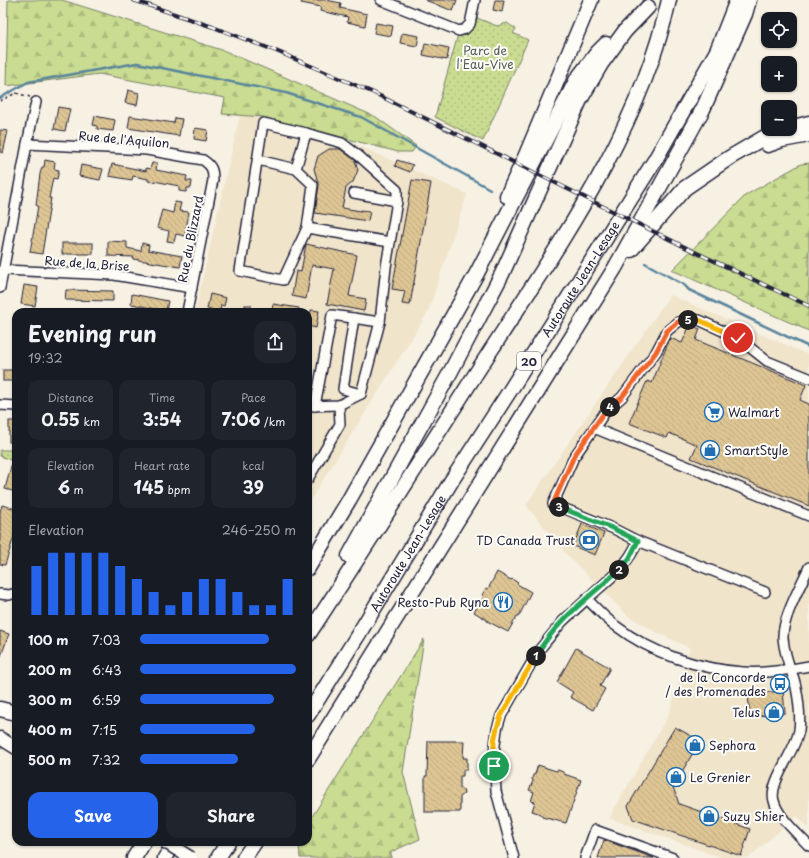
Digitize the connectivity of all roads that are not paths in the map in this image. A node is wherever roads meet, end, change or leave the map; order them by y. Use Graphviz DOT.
graph roads {
  1 [pos="475,0"];
  2 [pos="592,0"];
  3 [pos="669,0"];
  4 [pos="737,0"];
  5 [pos="749,0"];
  6 [pos="386,1"];
  7 [pos="652,3"];
  8 [pos="36,102"];
  9 [pos="809,123"];
  10 [pos="797,126"];
  11 [pos="306,133"];
  12 [pos="767,136"];
  13 [pos="809,136"];
  14 [pos="27,144"];
  15 [pos="729,158"];
  16 [pos="258,160"];
  17 [pos="296,169"];
  18 [pos="213,171"];
  19 [pos="354,193"];
  20 [pos="397,201"];
  21 [pos="307,228"];
  22 [pos="390,242"];
  23 [pos="615,268"];
  24 [pos="4,270"];
  25 [pos="0,288"];
  26 [pos="192,288"];
  27 [pos="188,308"];
  28 [pos="354,318"];
  29 [pos="380,322"];
  30 [pos="450,322"];
  31 [pos="809,378"];
  32 [pos="360,394"];
  33 [pos="339,405"];
  34 [pos="0,406"];
  35 [pos="12,406"];
  36 [pos="312,406"];
  37 [pos="594,428"];
  38 [pos="312,472"];
  39 [pos="349,500"];
  40 [pos="809,516"];
  41 [pos="638,541"];
  42 [pos="312,551"];
  43 [pos="312,561"];
  44 [pos="809,567"];
  45 [pos="765,592"];
  46 [pos="0,594"];
  47 [pos="12,594"];
  48 [pos="587,599"];
  49 [pos="312,621"];
  50 [pos="312,630"];
  51 [pos="809,666"];
  52 [pos="790,669"];
  53 [pos="0,709"];
  54 [pos="312,709"];
  55 [pos="12,712"];
  56 [pos="0,738"];
  57 [pos="12,746"];
  58 [pos="312,753"];
  59 [pos="172,846"];
  60 [pos="172,846"];
  61 [pos="226,846"];
  62 [pos="253,846"];
  63 [pos="254,846"];
  64 [pos="809,846"];
  65 [pos="165,858"];
  66 [pos="191,858"];
  67 [pos="218,858"];
  68 [pos="244,858"];
  69 [pos="248,858"];
  70 [pos="514,858"];
  71 [pos="585,858"];
  72 [pos="673,858"];
  1 -- 6 [label="street"];
  2 -- 30 [label="highway"];
  3 -- 50 [label="highway"];
  4 -- 54 [label="highway, Autoroute Jean-Lesage / 20"];
  5 -- 23 [label="highway"];
  7 -- 30 [label="highway"];
  7 -- 49 [label="highway"];
  8 -- 14 [label="street"];
  9 -- 10 [label="highway"];
  11 -- 16 [label="street"];
  11 -- 17 [label="street"];
  11 -- 20 [label="street"];
  12 -- 15 [label="highway"];
  13 -- 15 [label="highway"];
  14 -- 18 [label="street, Rue de l'Aquilon"];
  14 -- 24 [label="street"];
  15 -- 23 [label="highway"];
  16 -- 17 [label="street"];
  16 -- 21 [label="street"];
  17 -- 21 [label="street"];
  18 -- 26 [label="street, Rue du Blizzard"];
  19 -- 20 [label="street"];
  20 -- 22 [label="street"];
  21 -- 22 [label="street"];
  22 -- 29 [label="street"];
  23 -- 58 [label="highway"];
  24 -- 25 [label="street"];
  24 -- 26 [label="street, Rue de la Brise"];
  26 -- 27 [label="street, Rue du Blizzard"];
  28 -- 29 [label="street"];
  28 -- 32 [label="street"];
  28 -- 36 [label="street"];
  29 -- 32 [label="street"];
  30 -- 39 [label="highway"];
  31 -- 37 [label="street"];
  32 -- 33 [label="street"];
  33 -- 36 [label="street"];
  33 -- 38 [label="street"];
  34 -- 35 [label="street"];
  37 -- 40 [label="street"];
  37 -- 41 [label="street"];
  39 -- 42 [label="highway"];
  39 -- 43 [label="highway"];
  41 -- 45 [label="street"];
  41 -- 48 [label="street"];
  44 -- 52 [label="street"];
  46 -- 47 [label="street"];
  48 -- 52 [label="street"];
  48 -- 70 [label="street"];
  51 -- 52 [label="street"];
  52 -- 64 [label="street"];
  53 -- 55 [label="highway"];
  56 -- 57 [label="main road"];
  59 -- 66 [label="main road, bridge"];
  60 -- 65 [label="highway"];
  61 -- 67 [label="highway"];
  62 -- 68 [label="highway"];
  63 -- 69 [label="highway"];
  71 -- 72 [label="street"];
}
